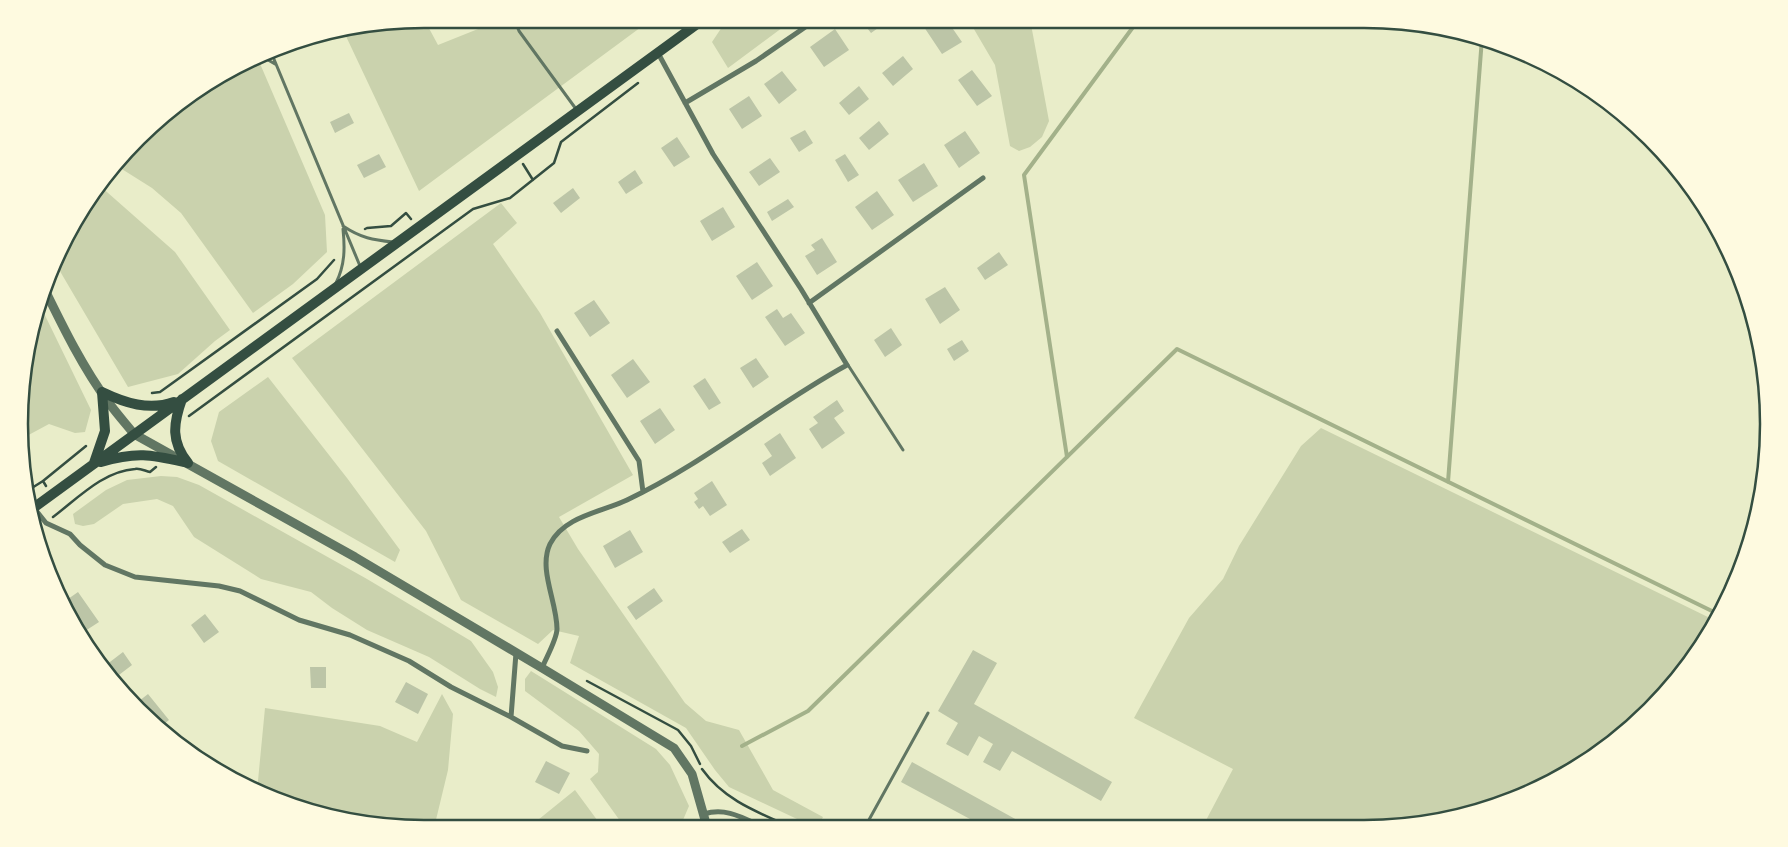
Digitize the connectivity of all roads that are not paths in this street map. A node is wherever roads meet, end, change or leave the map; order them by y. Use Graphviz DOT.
graph roads {
  1 [pos="518,28"];
  2 [pos="692,28"];
  3 [pos="804,28"];
  4 [pos="658,53"];
  5 [pos="273,58"];
  6 [pos="268,60"];
  7 [pos="276,64"];
  8 [pos="684,103"];
  9 [pos="578,111"];
  10 [pos="983,178"];
  11 [pos="343,226"];
  12 [pos="399,243"];
  13 [pos="361,270"];
  14 [pos="332,291"];
  15 [pos="49,297"];
  16 [pos="809,303"];
  17 [pos="557,331"];
  18 [pos="847,365"];
  19 [pos="102,392"];
  20 [pos="182,399"];
  21 [pos="134,434"];
  22 [pos="903,450"];
  23 [pos="188,463"];
  24 [pos="93,464"];
  25 [pos="643,492"];
  26 [pos="36,506"];
  27 [pos="38,514"];
  28 [pos="516,653"];
  29 [pos="542,668"];
  30 [pos="928,713"];
  31 [pos="511,717"];
  32 [pos="587,751"];
  33 [pos="704,814"];
  34 [pos="705,820"];
  35 [pos="746,820"];
  36 [pos="868,820"];
  1 -- 9 [label="lane"];
  2 -- 4 [label="main road"];
  3 -- 8 [label="street"];
  4 -- 8 [label="street"];
  4 -- 9 [label="main road"];
  5 -- 7 [label="lane"];
  6 -- 7 [label="lane"];
  7 -- 11 [label="lane"];
  8 -- 16 [label="street"];
  9 -- 12 [label="main road"];
  10 -- 16 [label="street"];
  11 -- 12 [label="lane"];
  11 -- 13 [label="lane"];
  11 -- 14 [label="lane"];
  12 -- 13 [label="main road"];
  13 -- 14 [label="main road"];
  14 -- 20 [label="main road"];
  15 -- 19 [label="street"];
  16 -- 18 [label="street"];
  17 -- 25 [label="street"];
  18 -- 22 [label="lane"];
  18 -- 25 [label="street"];
  19 -- 20 [label="main road"];
  19 -- 21 [label="street"];
  19 -- 24 [label="main road"];
  20 -- 21 [label="main road"];
  20 -- 23 [label="main road"];
  21 -- 23 [label="street"];
  21 -- 24 [label="main road"];
  23 -- 24 [label="main road"];
  23 -- 28 [label="street"];
  24 -- 26 [label="main road"];
  25 -- 29 [label="street"];
  27 -- 31 [label="street"];
  28 -- 29 [label="street"];
  28 -- 31 [label="street"];
  29 -- 33 [label="street"];
  30 -- 36 [label="lane"];
  31 -- 32 [label="street"];
  33 -- 34 [label="street"];
  33 -- 35 [label="street"];
}
